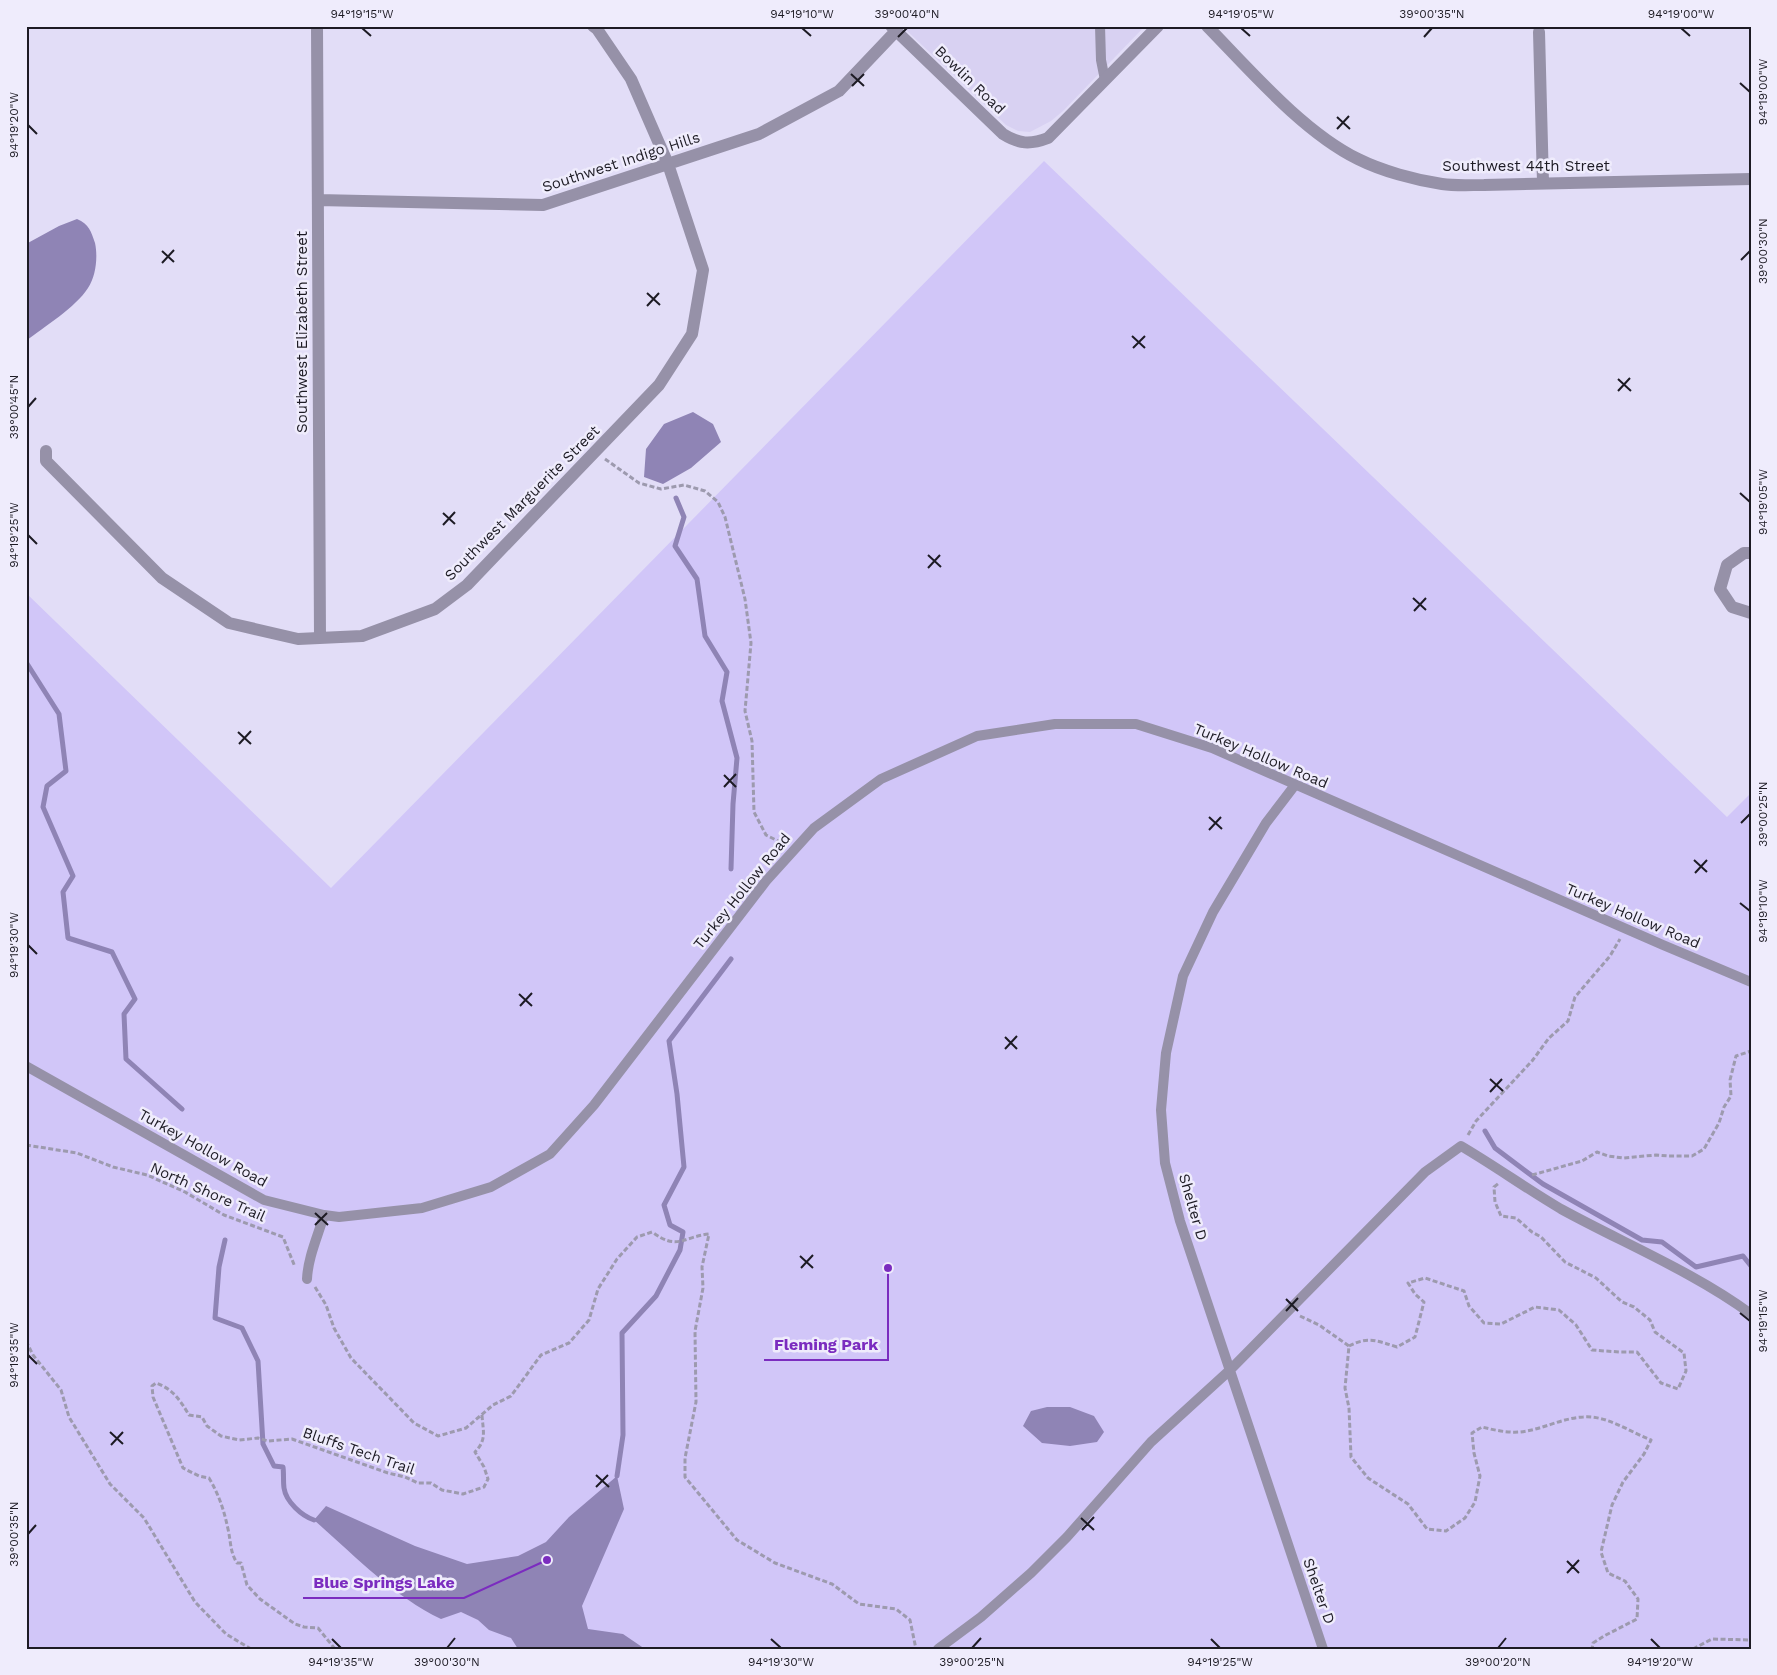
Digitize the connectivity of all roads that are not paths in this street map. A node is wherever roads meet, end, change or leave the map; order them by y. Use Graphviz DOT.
graph roads {
  1 [pos="317,26"];
  2 [pos="593,26"];
  3 [pos="1100,26"];
  4 [pos="1158,26"];
  5 [pos="1207,26"];
  6 [pos="1539,28"];
  7 [pos="893,29"];
  8 [pos="1105,80"];
  9 [pos="668,164"];
  10 [pos="1751,179"];
  11 [pos="1543,183"];
  12 [pos="318,200"];
  13 [pos="46,451"];
  14 [pos="1751,553"];
  15 [pos="1751,613"];
  16 [pos="320,638"];
  17 [pos="1295,785"];
  18 [pos="1751,982"];
  19 [pos="26,1066"];
  20 [pos="324,1215"];
  21 [pos="307,1279"];
  22 [pos="1751,1314"];
  23 [pos="1230,1370"];
  24 [pos="938,1649"];
  25 [pos="1323,1649"];
  1 -- 12 [label="street, Southwest Elizabeth Street"];
  2 -- 9 [label="street, Southwest Marguerite Street"];
  3 -- 8 [label="lane"];
  4 -- 8 [label="street"];
  5 -- 11 [label="street, Southwest 44th Street"];
  6 -- 11 [label="street"];
  7 -- 8 [label="street, Bowlin Road"];
  7 -- 9 [label="street, Southwest Indigo Hills"];
  9 -- 12 [label="street, Southwest Indigo Hills"];
  9 -- 16 [label="street, Southwest Marguerite Street"];
  10 -- 11 [label="street, Southwest 44th Street"];
  12 -- 16 [label="street, Southwest Elizabeth Street"];
  13 -- 16 [label="street, Southwest Marguerite Street"];
  14 -- 15 [label="street"];
  17 -- 18 [label="lane, Turkey Hollow Road"];
  17 -- 20 [label="lane, Turkey Hollow Road"];
  17 -- 23 [label="lane, Shelter D"];
  19 -- 20 [label="lane, Turkey Hollow Road"];
  20 -- 21 [label="lane"];
  22 -- 23 [label="lane"];
  23 -- 24 [label="lane"];
  23 -- 25 [label="lane, Shelter D"];
}
